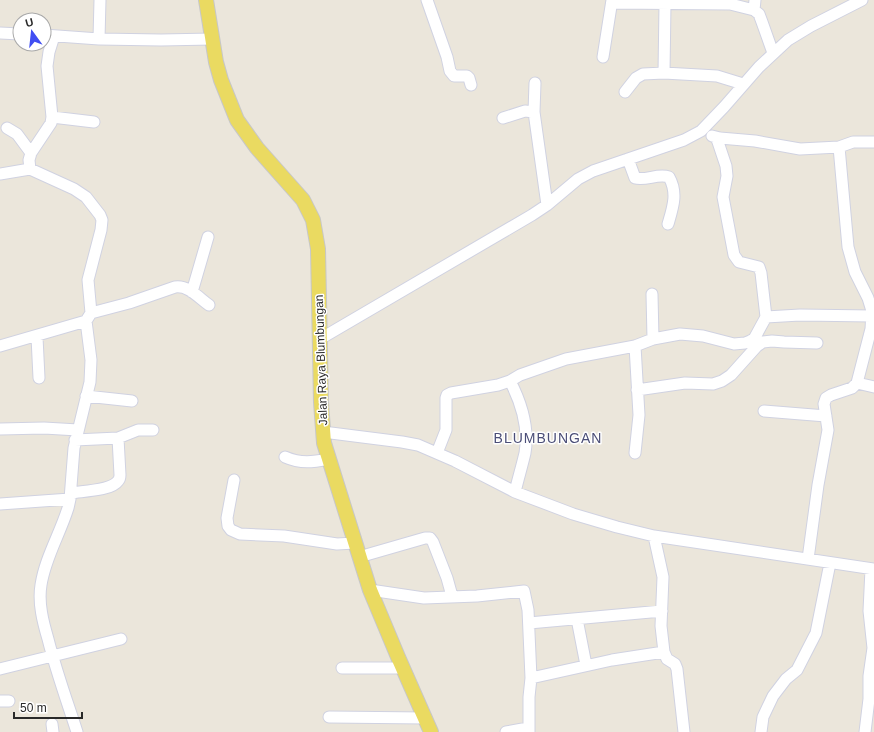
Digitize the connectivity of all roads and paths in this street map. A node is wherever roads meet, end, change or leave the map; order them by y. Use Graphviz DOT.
graph roads {
  1 [pos="100,0"];
  2 [pos="206,0"];
  3 [pos="427,0"];
  4 [pos="862,0"];
  5 [pos="612,1"];
  6 [pos="730,2"];
  7 [pos="665,4"];
  8 [pos="754,5"];
  9 [pos="0,32"];
  10 [pos="12,33"];
  11 [pos="52,35"];
  12 [pos="212,38"];
  13 [pos="99,39"];
  14 [pos="49,52"];
  15 [pos="773,53"];
  16 [pos="603,57"];
  17 [pos="664,73"];
  18 [pos="535,83"];
  19 [pos="743,84"];
  20 [pos="471,85"];
  21 [pos="625,92"];
  22 [pos="534,112"];
  23 [pos="52,117"];
  24 [pos="503,118"];
  25 [pos="94,122"];
  26 [pos="7,128"];
  27 [pos="700,131"];
  28 [pos="716,138"];
  29 [pos="874,142"];
  30 [pos="839,147"];
  31 [pos="31,153"];
  32 [pos="628,159"];
  33 [pos="30,169"];
  34 [pos="0,174"];
  35 [pos="547,206"];
  36 [pos="668,224"];
  37 [pos="208,237"];
  38 [pos="192,292"];
  39 [pos="652,294"];
  40 [pos="209,305"];
  41 [pos="872,316"];
  42 [pos="89,317"];
  43 [pos="766,318"];
  44 [pos="37,336"];
  45 [pos="320,339"];
  46 [pos="653,339"];
  47 [pos="817,343"];
  48 [pos="0,346"];
  49 [pos="636,346"];
  50 [pos="39,378"];
  51 [pos="510,381"];
  52 [pos="857,383"];
  53 [pos="874,387"];
  54 [pos="637,390"];
  55 [pos="86,396"];
  56 [pos="132,401"];
  57 [pos="764,411"];
  58 [pos="826,416"];
  59 [pos="0,429"];
  60 [pos="153,430"];
  61 [pos="323,432"];
  62 [pos="76,435"];
  63 [pos="118,438"];
  64 [pos="437,453"];
  65 [pos="635,453"];
  66 [pos="286,457"];
  67 [pos="329,459"];
  68 [pos="234,480"];
  69 [pos="515,492"];
  70 [pos="70,496"];
  71 [pos="0,504"];
  72 [pos="654,536"];
  73 [pos="355,543"];
  74 [pos="359,557"];
  75 [pos="808,559"];
  76 [pos="830,563"];
  77 [pos="873,569"];
  78 [pos="370,590"];
  79 [pos="452,596"];
  80 [pos="662,611"];
  81 [pos="577,619"];
  82 [pos="528,623"];
  83 [pos="121,639"];
  84 [pos="664,652"];
  85 [pos="52,656"];
  86 [pos="586,665"];
  87 [pos="342,668"];
  88 [pos="403,668"];
  89 [pos="0,669"];
  90 [pos="531,678"];
  91 [pos="329,717"];
  92 [pos="425,718"];
  93 [pos="528,730"];
  94 [pos="77,732"];
  95 [pos="432,732"];
  96 [pos="506,732"];
  97 [pos="684,732"];
  98 [pos="761,732"];
  99 [pos="865,732"];
  1 -- 13 [label="street"];
  2 -- 12 [label="main road, Jalan Raya Blumbungan"];
  3 -- 20 [label="street"];
  4 -- 15 [label="street"];
  5 -- 7 [label="street"];
  5 -- 16 [label="street"];
  6 -- 7 [label="street"];
  6 -- 8 [label="street"];
  7 -- 17 [label="street"];
  8 -- 15 [label="street"];
  9 -- 10 [label="street"];
  11 -- 13 [label="street"];
  12 -- 13 [label="street"];
  12 -- 45 [label="main road, Jalan Raya Blumbungan"];
  14 -- 23 [label="street"];
  15 -- 19 [label="street"];
  17 -- 19 [label="street"];
  17 -- 21 [label="street"];
  18 -- 22 [label="street"];
  19 -- 27 [label="street"];
  22 -- 24 [label="street"];
  22 -- 35 [label="street"];
  23 -- 25 [label="street"];
  23 -- 31 [label="street"];
  26 -- 31 [label="street"];
  27 -- 28 [label="street"];
  27 -- 32 [label="street"];
  28 -- 30 [label="street"];
  28 -- 43 [label="street"];
  29 -- 30 [label="street"];
  30 -- 41 [label="street"];
  31 -- 33 [label="street"];
  32 -- 35 [label="street"];
  32 -- 36 [label="street"];
  33 -- 34 [label="street"];
  33 -- 42 [label="street"];
  35 -- 45 [label="street"];
  37 -- 38 [label="street"];
  38 -- 40 [label="street"];
  38 -- 42 [label="street"];
  39 -- 46 [label="street"];
  41 -- 43 [label="street"];
  41 -- 52 [label="street"];
  42 -- 44 [label="street"];
  42 -- 55 [label="street"];
  43 -- 46 [label="street"];
  44 -- 48 [label="street"];
  44 -- 50 [label="street"];
  45 -- 61 [label="main road, Jalan Raya Blumbungan"];
  46 -- 49 [label="street"];
  47 -- 54 [label="street"];
  49 -- 51 [label="street"];
  49 -- 54 [label="street"];
  51 -- 64 [label="street"];
  51 -- 69 [label="street"];
  52 -- 53 [label="street"];
  52 -- 58 [label="street"];
  54 -- 65 [label="street"];
  55 -- 56 [label="street"];
  55 -- 62 [label="street"];
  57 -- 58 [label="street"];
  58 -- 75 [label="street"];
  59 -- 62 [label="street"];
  60 -- 63 [label="street"];
  61 -- 64 [label="street"];
  61 -- 67 [label="main road, Jalan Raya Blumbungan"];
  62 -- 63 [label="street"];
  62 -- 70 [label="street"];
  63 -- 70 [label="street"];
  64 -- 69 [label="street"];
  66 -- 67 [label="street"];
  67 -- 73 [label="main road, Jalan Raya Blumbungan"];
  68 -- 73 [label="street"];
  69 -- 72 [label="street"];
  70 -- 71 [label="street"];
  70 -- 85 [label="street"];
  72 -- 75 [label="street"];
  72 -- 80 [label="street"];
  73 -- 74 [label="main road, Jalan Raya Blumbungan"];
  74 -- 78 [label="main road, Jalan Raya Blumbungan"];
  74 -- 79 [label="street"];
  75 -- 76 [label="street"];
  76 -- 77 [label="street"];
  76 -- 98 [label="street"];
  77 -- 99 [label="street"];
  78 -- 79 [label="street"];
  78 -- 88 [label="main road, Jalan Raya Blumbungan"];
  79 -- 82 [label="street"];
  80 -- 81 [label="street"];
  80 -- 84 [label="street"];
  81 -- 82 [label="street"];
  81 -- 86 [label="street"];
  82 -- 90 [label="street"];
  83 -- 85 [label="street"];
  84 -- 86 [label="street"];
  84 -- 97 [label="street"];
  85 -- 89 [label="street"];
  85 -- 94 [label="street"];
  86 -- 90 [label="street"];
  87 -- 88 [label="street"];
  88 -- 92 [label="main road, Jalan Raya Blumbungan"];
  90 -- 93 [label="street"];
  91 -- 92 [label="street"];
  92 -- 95 [label="main road, Jalan Raya Blumbungan"];
  93 -- 96 [label="street"];
}
